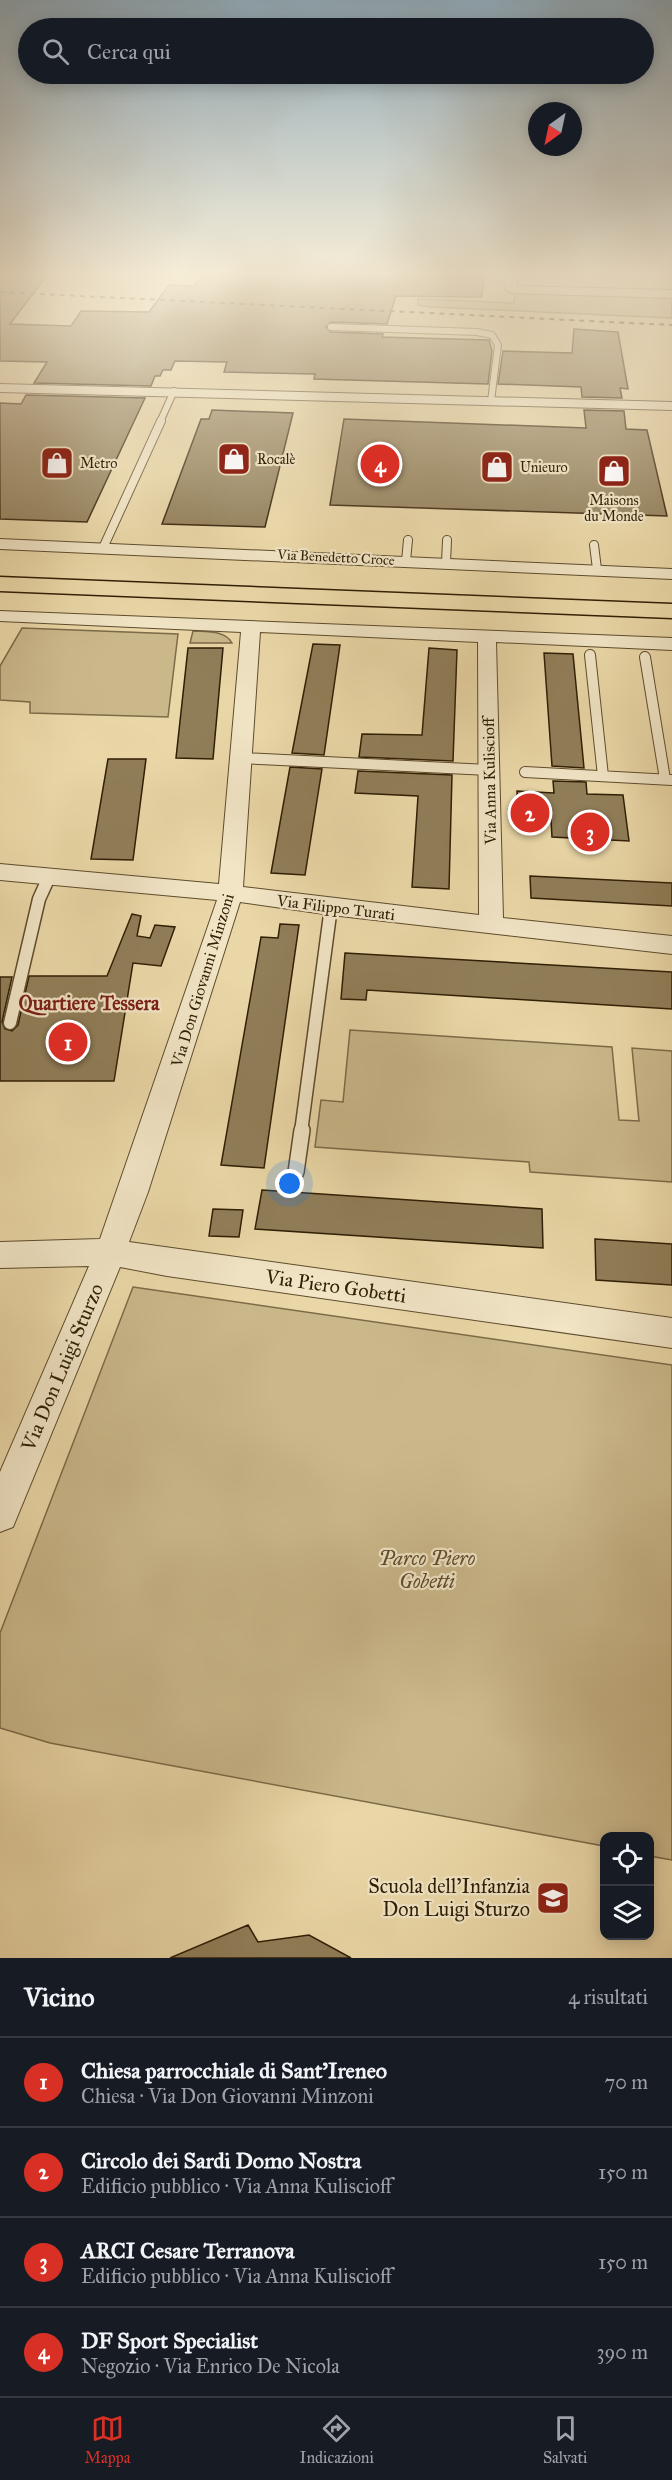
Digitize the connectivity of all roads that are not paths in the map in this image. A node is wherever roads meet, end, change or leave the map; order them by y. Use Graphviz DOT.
graph roads {
  1 [pos="495,365"];
  2 [pos="0,386"];
  3 [pos="174,391"];
  4 [pos="491,400"];
  5 [pos="672,406"];
  6 [pos="408,540"];
  7 [pos="447,540"];
  8 [pos="0,544"];
  9 [pos="594,545"];
  10 [pos="103,548"];
  11 [pos="406,561"];
  12 [pos="446,563"];
  13 [pos="597,569"];
  14 [pos="0,573"];
  15 [pos="672,574"];
  16 [pos="0,584"];
  17 [pos="672,605"];
  18 [pos="0,616"];
  19 [pos="251,627"];
  20 [pos="487,637"];
  21 [pos="672,644"];
  22 [pos="590,655"];
  23 [pos="645,657"];
  24 [pos="241,758"];
  25 [pos="489,771"];
  26 [pos="525,772"];
  27 [pos="603,776"];
  28 [pos="668,780"];
  29 [pos="0,872"];
  30 [pos="49,877"];
  31 [pos="230,896"];
  32 [pos="331,908"];
  33 [pos="491,925"];
  34 [pos="672,945"];
  35 [pos="10,1023"];
  36 [pos="296,1172"];
  37 [pos="109,1252"];
  38 [pos="0,1255"];
  39 [pos="672,1333"];
  40 [pos="0,1514"];
  1 -- 4 [label="lane"];
  2 -- 3 [label="street"];
  3 -- 4 [label="street"];
  3 -- 10 [label="lane"];
  4 -- 5 [label="street"];
  6 -- 11 [label="lane"];
  7 -- 12 [label="lane"];
  8 -- 10 [label="street, Via Benedetto Croce"];
  9 -- 13 [label="lane"];
  10 -- 11 [label="street, Via Benedetto Croce"];
  11 -- 12 [label="street, Via Benedetto Croce"];
  12 -- 13 [label="street, Via Benedetto Croce"];
  13 -- 15 [label="street, Via Benedetto Croce"];
  14 -- 17 [label="main road"];
  16 -- 17 [label="main road"];
  18 -- 19 [label="street"];
  19 -- 20 [label="street"];
  19 -- 24 [label="street, Via Don Giovanni Minzoni"];
  20 -- 21 [label="street"];
  20 -- 25 [label="street, Via Anna Kuliscioff"];
  22 -- 27 [label="lane"];
  23 -- 28 [label="lane"];
  24 -- 25 [label="lane"];
  24 -- 31 [label="street, Via Don Giovanni Minzoni"];
  25 -- 33 [label="street, Via Anna Kuliscioff"];
  26 -- 27 [label="lane"];
  27 -- 28 [label="lane"];
  29 -- 30 [label="street, Via Filippo Turati"];
  30 -- 31 [label="street, Via Filippo Turati"];
  30 -- 35 [label="lane"];
  31 -- 32 [label="street, Via Filippo Turati"];
  31 -- 37 [label="street, Via Don Giovanni Minzoni"];
  32 -- 33 [label="street, Via Filippo Turati"];
  32 -- 36 [label="lane"];
  33 -- 34 [label="street, Via Filippo Turati"];
  37 -- 38 [label="street, Via Piero Gobetti"];
  37 -- 39 [label="street, Via Piero Gobetti"];
  37 -- 40 [label="street, Via Don Luigi Sturzo"];
}
